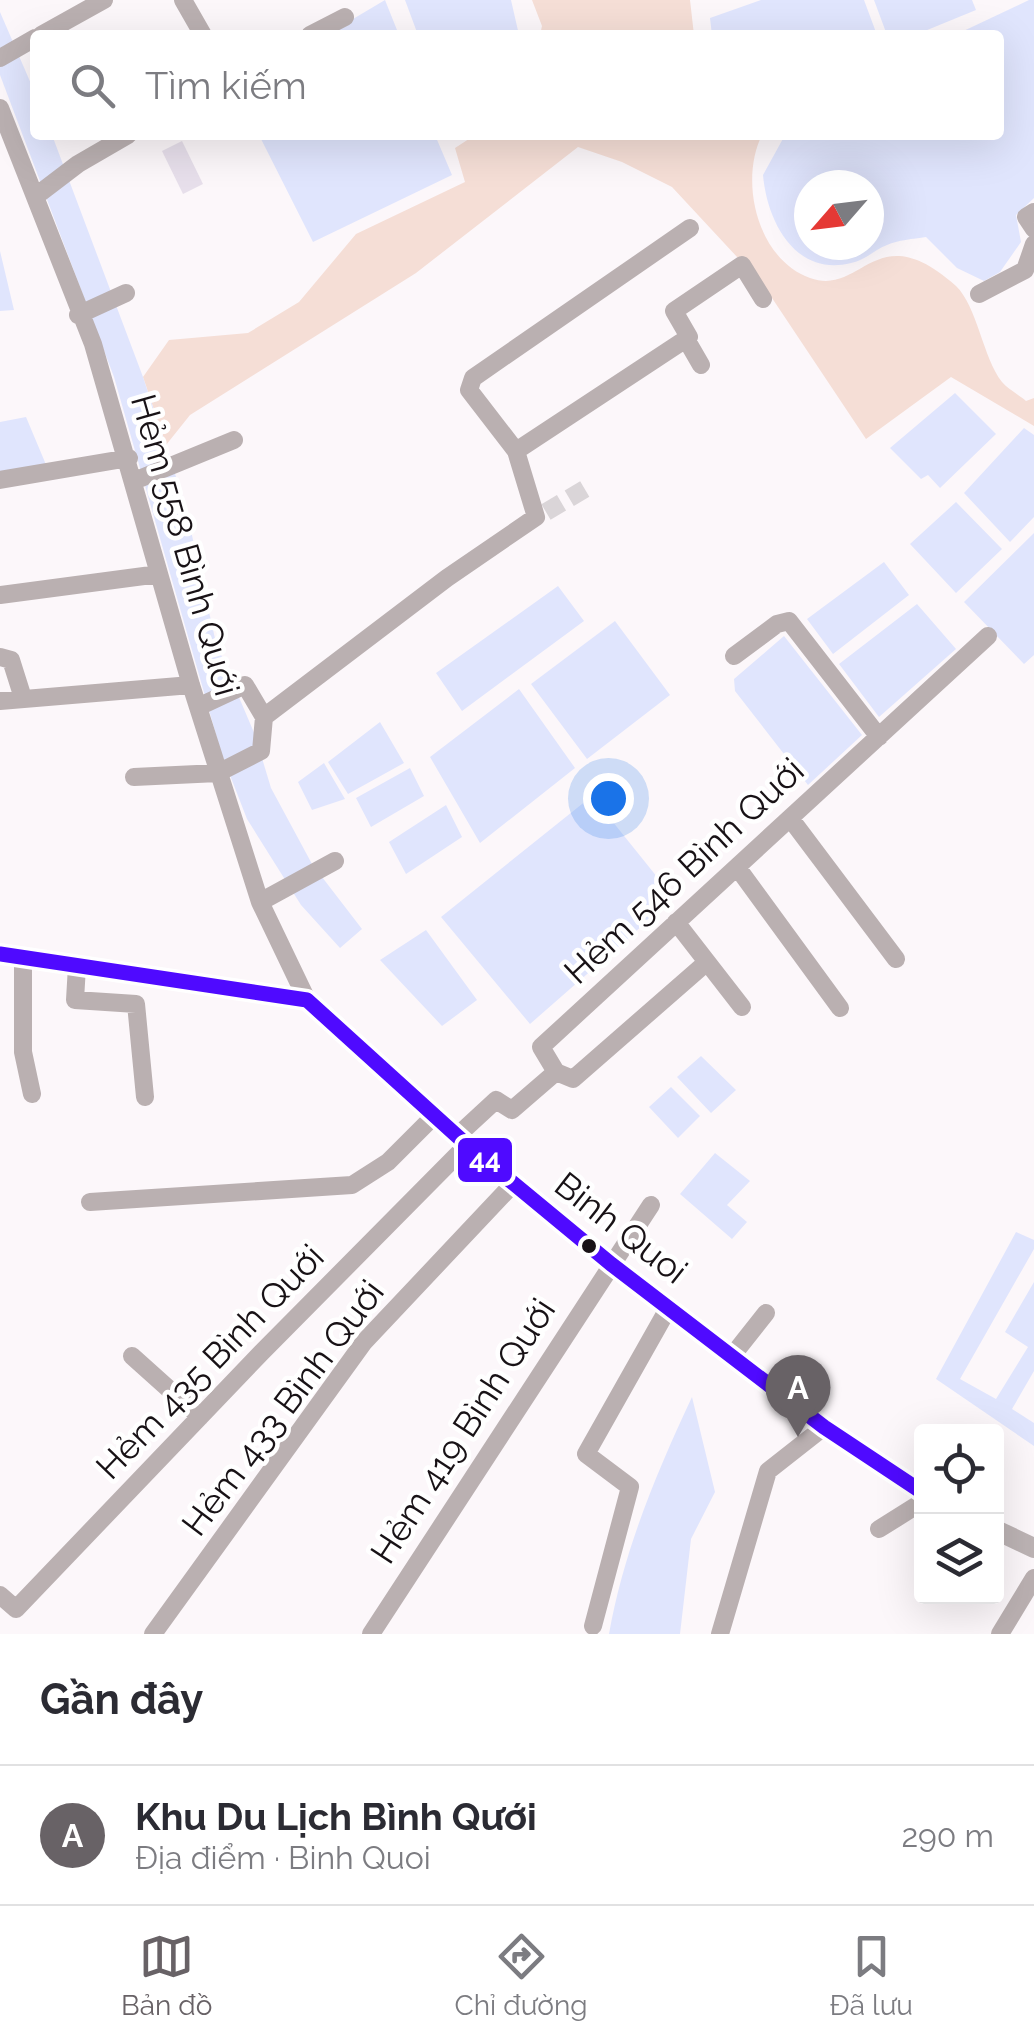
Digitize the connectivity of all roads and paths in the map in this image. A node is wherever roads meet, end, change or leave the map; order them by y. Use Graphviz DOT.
graph roads {
  1 [pos="104,0"];
  2 [pos="183,0"];
  3 [pos="345,17"];
  4 [pos="49,30"];
  5 [pos="200,30"];
  6 [pos="320,30"];
  7 [pos="30,40"];
  8 [pos="0,58"];
  9 [pos="0,108"];
  10 [pos="119,140"];
  11 [pos="0,161"];
  12 [pos="24,166"];
  13 [pos="36,196"];
  14 [pos="1034,212"];
  15 [pos="690,228"];
  16 [pos="1034,229"];
  17 [pos="1034,244"];
  18 [pos="979,294"];
  19 [pos="120,295"];
  20 [pos="764,299"];
  21 [pos="78,315"];
  22 [pos="686,339"];
  23 [pos="700,365"];
  24 [pos="234,440"];
  25 [pos="516,451"];
  26 [pos="129,458"];
  27 [pos="0,480"];
  28 [pos="137,480"];
  29 [pos="159,574"];
  30 [pos="0,596"];
  31 [pos="988,636"];
  32 [pos="734,656"];
  33 [pos="0,657"];
  34 [pos="191,685"];
  35 [pos="23,698"];
  36 [pos="0,701"];
  37 [pos="201,705"];
  38 [pos="264,716"];
  39 [pos="878,737"];
  40 [pos="220,772"];
  41 [pos="134,777"];
  42 [pos="790,818"];
  43 [pos="329,865"];
  44 [pos="736,867"];
  45 [pos="260,902"];
  46 [pos="676,922"];
  47 [pos="0,954"];
  48 [pos="23,958"];
  49 [pos="896,959"];
  50 [pos="707,962"];
  51 [pos="78,966"];
  52 [pos="307,1000"];
  53 [pos="742,1007"];
  54 [pos="840,1008"];
  55 [pos="556,1072"];
  56 [pos="32,1094"];
  57 [pos="144,1097"];
  58 [pos="434,1116"];
  59 [pos="462,1141"];
  60 [pos="513,1184"];
  61 [pos="90,1202"];
  62 [pos="652,1204"];
  63 [pos="615,1258"];
  64 [pos="669,1307"];
  65 [pos="766,1312"];
  66 [pos="132,1356"];
  67 [pos="732,1356"];
  68 [pos="200,1417"];
  69 [pos="824,1427"];
  70 [pos="914,1487"];
  71 [pos="914,1507"];
  72 [pos="880,1529"];
  73 [pos="1004,1534"];
  74 [pos="1034,1548"];
  75 [pos="1034,1578"];
  76 [pos="0,1595"];
  77 [pos="592,1626"];
  78 [pos="153,1634"];
  79 [pos="371,1634"];
  80 [pos="720,1634"];
  81 [pos="1000,1634"];
  1 -- 4 [label="street"];
  2 -- 5 [label="street"];
  3 -- 6 [label="street"];
  7 -- 8 [label="street"];
  9 -- 12 [label="street, Hẻm 558 Bình Quới"];
  10 -- 13 [label="street"];
  11 -- 12 [label="street"];
  12 -- 13 [label="street, Hẻm 558 Bình Quới"];
  13 -- 21 [label="street, Hẻm 558 Bình Quới"];
  14 -- 16 [label="street"];
  15 -- 25 [label="street"];
  17 -- 18 [label="street"];
  19 -- 21 [label="street"];
  20 -- 22 [label="street"];
  21 -- 26 [label="street, Hẻm 558 Bình Quới"];
  22 -- 23 [label="street"];
  22 -- 25 [label="street"];
  24 -- 28 [label="street"];
  25 -- 38 [label="street"];
  26 -- 27 [label="street"];
  26 -- 28 [label="street, Hẻm 558 Bình Quới"];
  28 -- 29 [label="street, Hẻm 558 Bình Quới"];
  29 -- 30 [label="street"];
  29 -- 34 [label="street, Hẻm 558 Bình Quới"];
  31 -- 39 [label="street, Hẻm 546 Bình Quới"];
  32 -- 39 [label="street"];
  33 -- 35 [label="street"];
  34 -- 35 [label="street"];
  34 -- 37 [label="street, Hẻm 558 Bình Quới"];
  35 -- 36 [label="street"];
  37 -- 38 [label="street"];
  37 -- 40 [label="street, Hẻm 558 Bình Quới"];
  38 -- 40 [label="street"];
  39 -- 42 [label="street, Hẻm 546 Bình Quới"];
  40 -- 41 [label="street"];
  40 -- 45 [label="street, Hẻm 558 Bình Quới"];
  42 -- 44 [label="street, Hẻm 546 Bình Quới"];
  42 -- 49 [label="street"];
  43 -- 45 [label="street"];
  44 -- 46 [label="street, Hẻm 546 Bình Quới"];
  44 -- 54 [label="street"];
  45 -- 52 [label="street, Hẻm 558 Bình Quới"];
  46 -- 50 [label="street"];
  46 -- 55 [label="street, Hẻm 546 Bình Quới"];
  47 -- 48 [label="main road"];
  48 -- 51 [label="main road"];
  48 -- 56 [label="street"];
  50 -- 53 [label="street"];
  50 -- 55 [label="street"];
  51 -- 52 [label="main road"];
  51 -- 57 [label="street"];
  52 -- 58 [label="main road, Binh Quoi"];
  55 -- 59 [label="street"];
  58 -- 59 [label="main road, Binh Quoi"];
  58 -- 61 [label="street"];
  59 -- 60 [label="main road, Binh Quoi"];
  59 -- 68 [label="street, Hẻm 435 Bình Quới"];
  60 -- 63 [label="main road, Binh Quoi"];
  60 -- 78 [label="street, Hẻm 433 Bình Quới"];
  62 -- 63 [label="street, Hẻm 419 Bình Quới"];
  63 -- 64 [label="main road, Binh Quoi"];
  63 -- 79 [label="street, Hẻm 419 Bình Quới"];
  64 -- 67 [label="main road, Binh Quoi"];
  64 -- 77 [label="street"];
  65 -- 67 [label="street"];
  66 -- 68 [label="street"];
  67 -- 69 [label="main road, Binh Quoi"];
  68 -- 76 [label="street, Hẻm 435 Bình Quới"];
  69 -- 70 [label="main road, Binh Quoi"];
  69 -- 80 [label="street"];
  71 -- 72 [label="street"];
  73 -- 74 [label="main road"];
  75 -- 81 [label="street"];
}
